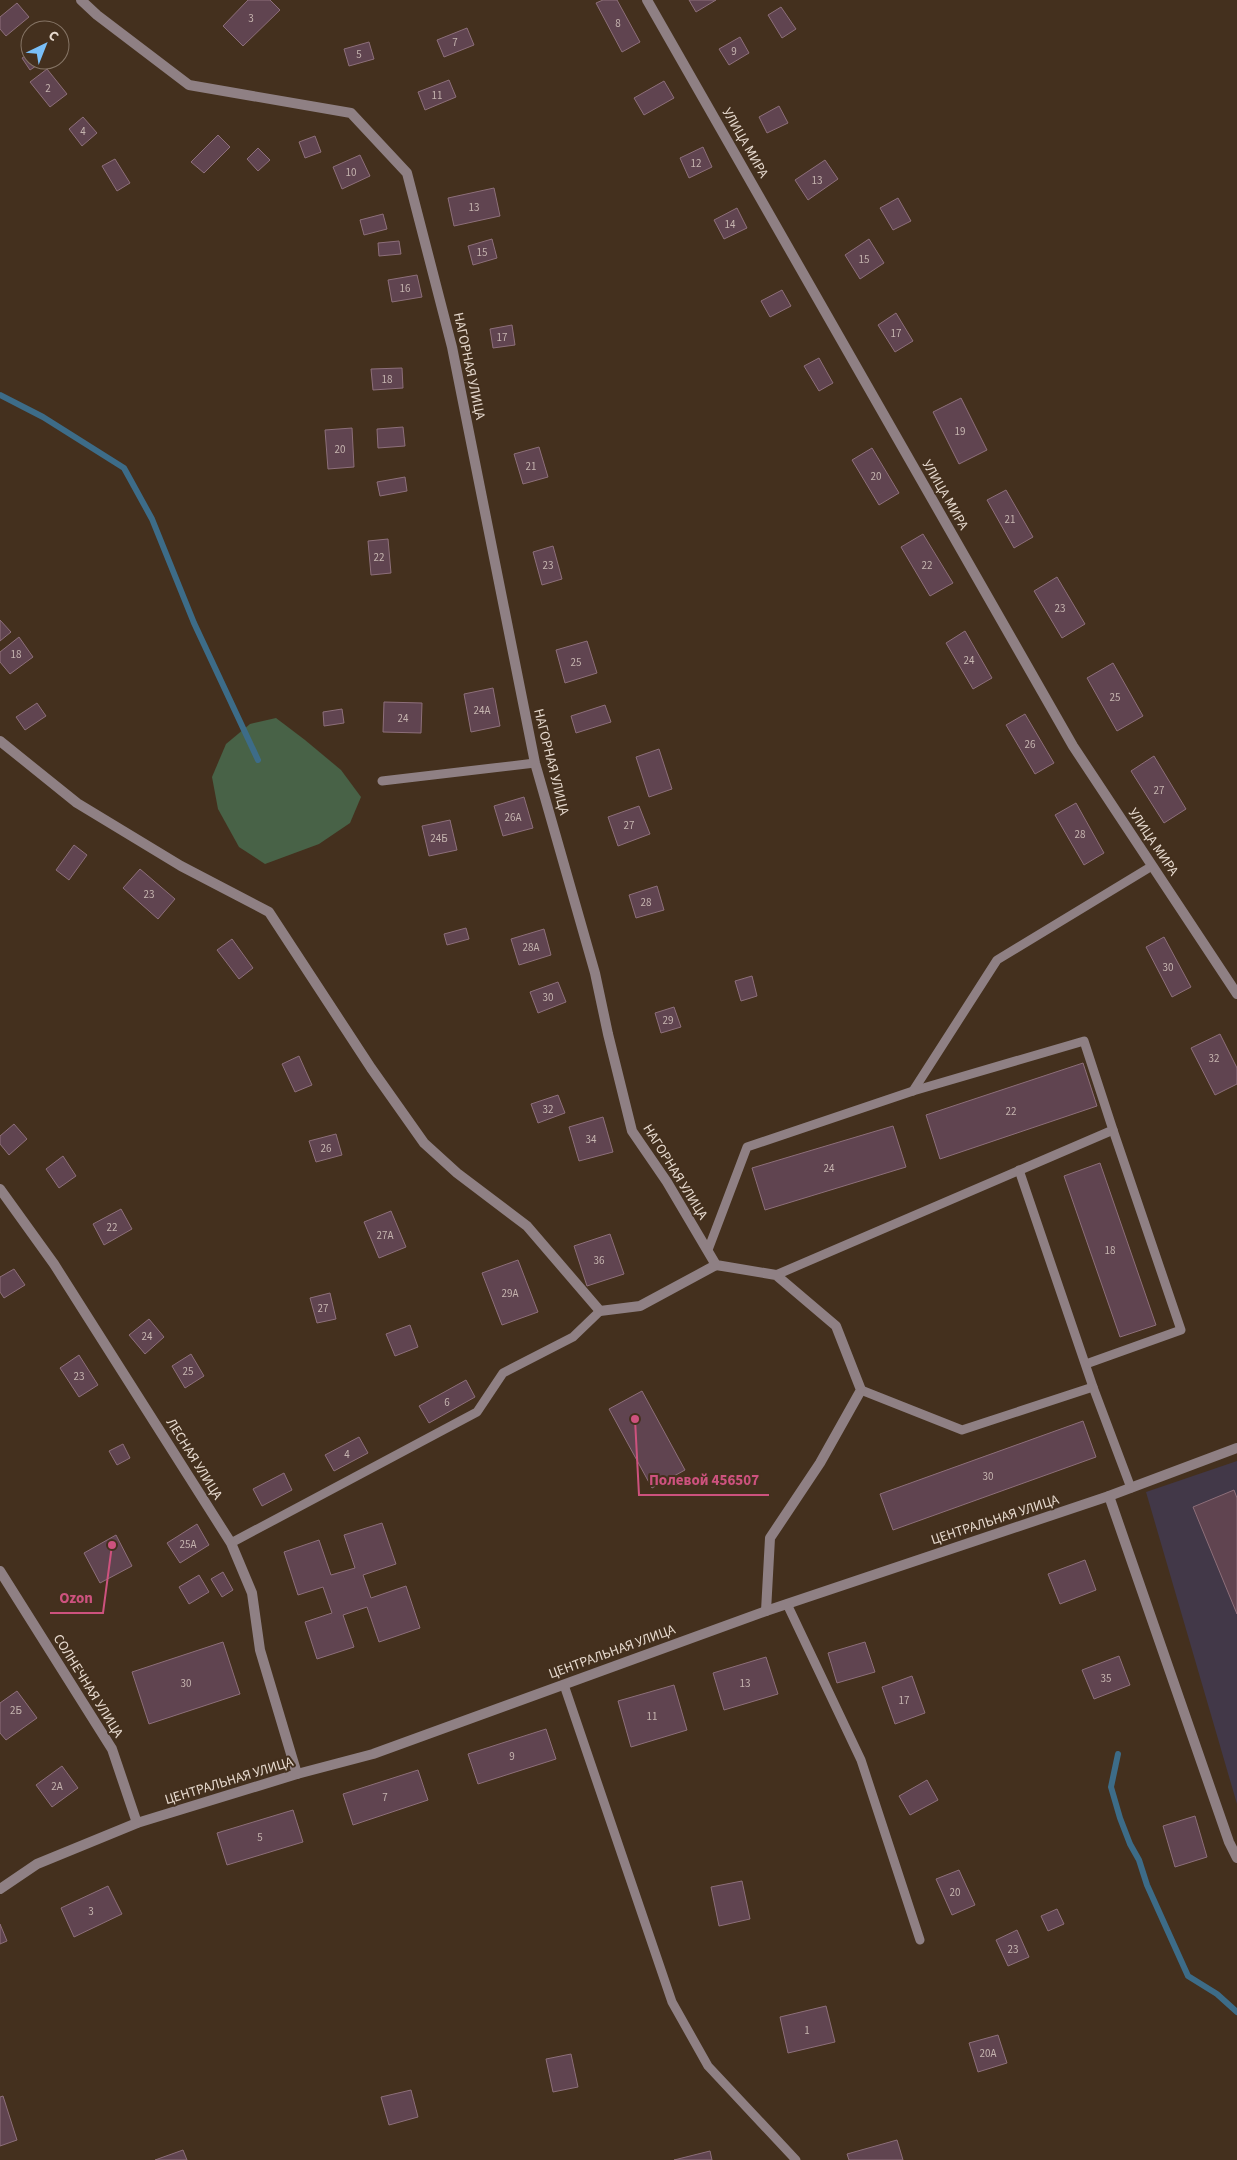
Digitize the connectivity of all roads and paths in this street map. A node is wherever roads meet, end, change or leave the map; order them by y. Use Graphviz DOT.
graph roads {
  1 [pos="81,0"];
  2 [pos="647,0"];
  3 [pos="0,741"];
  4 [pos="535,762"];
  5 [pos="382,781"];
  6 [pos="1152,866"];
  7 [pos="1237,994"];
  8 [pos="913,1091"];
  9 [pos="1113,1130"];
  10 [pos="1019,1170"];
  11 [pos="0,1189"];
  12 [pos="708,1250"];
  13 [pos="716,1265"];
  14 [pos="776,1274"];
  15 [pos="600,1311"];
  16 [pos="1086,1364"];
  17 [pos="1094,1387"];
  18 [pos="861,1390"];
  19 [pos="1237,1448"];
  20 [pos="1131,1488"];
  21 [pos="1109,1496"];
  22 [pos="231,1543"];
  23 [pos="0,1571"];
  24 [pos="787,1604"];
  25 [pos="766,1610"];
  26 [pos="564,1684"];
  27 [pos="297,1774"];
  28 [pos="137,1823"];
  29 [pos="1237,1858"];
  30 [pos="0,1888"];
  31 [pos="920,1940"];
  32 [pos="796,2160"];
  1 -- 4 [label="street, НАГОРНАЯ УЛИЦА"];
  2 -- 6 [label="street, УЛИЦА МИРА"];
  3 -- 15 [label="street"];
  4 -- 5 [label="lane"];
  4 -- 12 [label="street, НАГОРНАЯ УЛИЦА"];
  6 -- 7 [label="street, УЛИЦА МИРА"];
  6 -- 8 [label="lane"];
  8 -- 9 [label="lane"];
  8 -- 12 [label="lane"];
  9 -- 10 [label="lane"];
  9 -- 16 [label="lane"];
  10 -- 14 [label="lane"];
  10 -- 16 [label="lane"];
  11 -- 22 [label="street, ЛЕСНАЯ УЛИЦА"];
  12 -- 13 [label="street, НАГОРНАЯ УЛИЦА"];
  13 -- 14 [label="street"];
  13 -- 15 [label="street"];
  14 -- 18 [label="street"];
  15 -- 22 [label="lane"];
  16 -- 17 [label="lane"];
  17 -- 18 [label="lane"];
  17 -- 20 [label="lane"];
  18 -- 25 [label="street"];
  19 -- 20 [label="street, ЦЕНТРАЛЬНАЯ УЛИЦА"];
  20 -- 21 [label="street, ЦЕНТРАЛЬНАЯ УЛИЦА"];
  21 -- 24 [label="street, ЦЕНТРАЛЬНАЯ УЛИЦА"];
  21 -- 29 [label="street"];
  22 -- 27 [label="street, ЛЕСНАЯ УЛИЦА"];
  23 -- 28 [label="street, СОЛНЕЧНАЯ УЛИЦА"];
  24 -- 25 [label="street, ЦЕНТРАЛЬНАЯ УЛИЦА"];
  24 -- 31 [label="lane"];
  25 -- 26 [label="street, ЦЕНТРАЛЬНАЯ УЛИЦА"];
  26 -- 27 [label="street, ЦЕНТРАЛЬНАЯ УЛИЦА"];
  26 -- 32 [label="lane"];
  27 -- 28 [label="street, ЦЕНТРАЛЬНАЯ УЛИЦА"];
  28 -- 30 [label="street, ЦЕНТРАЛЬНАЯ УЛИЦА"];
}
